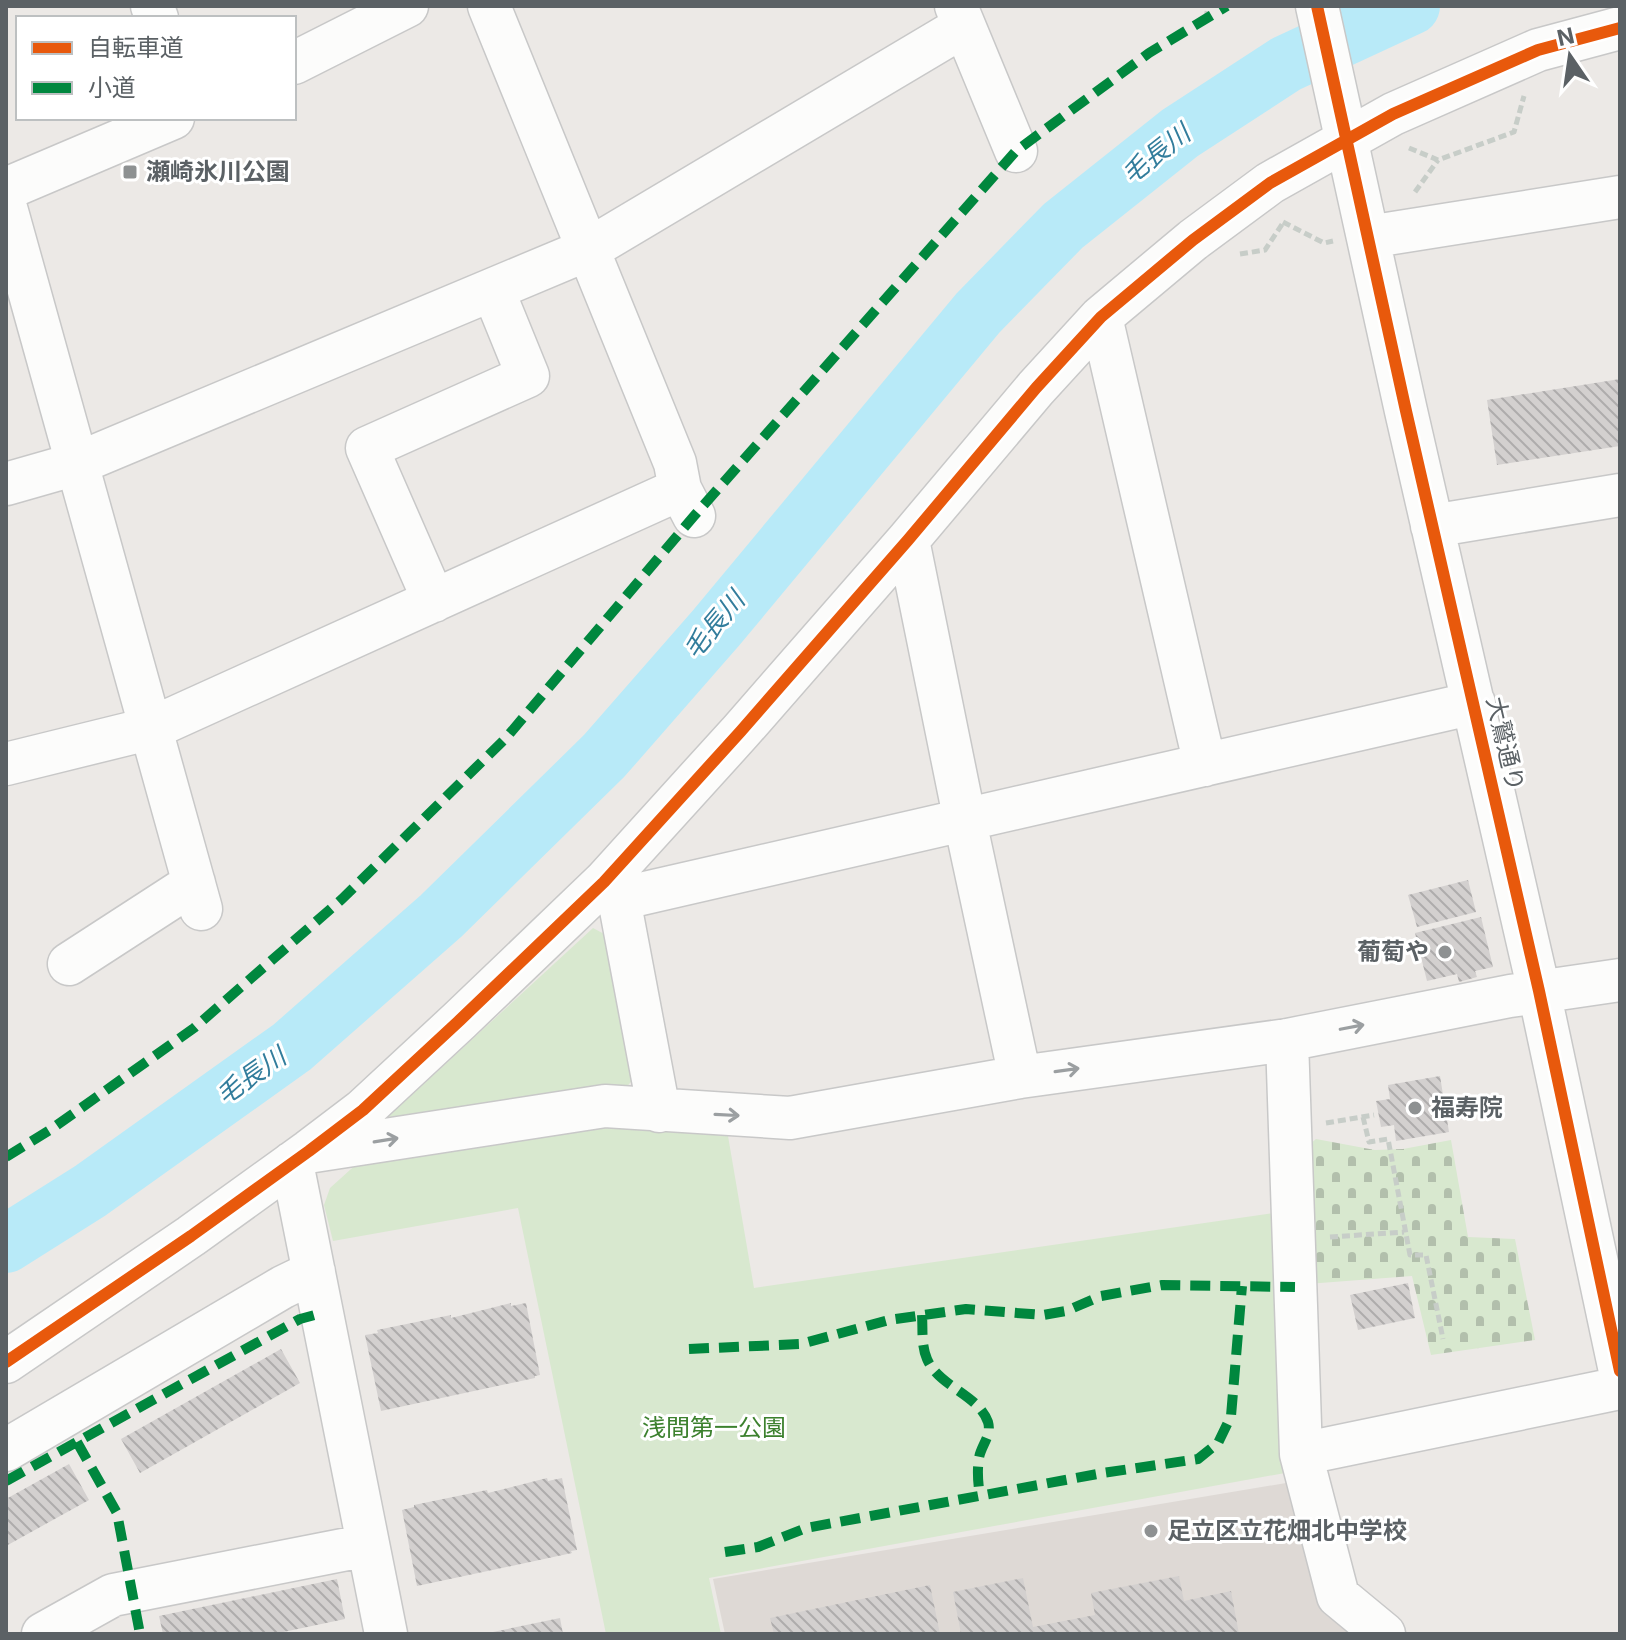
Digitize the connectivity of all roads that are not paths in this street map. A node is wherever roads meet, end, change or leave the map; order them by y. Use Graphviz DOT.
graph roads {
  1 [pos="407,6"];
  2 [pos="489,6"];
  3 [pos="1317,6"];
  4 [pos="961,12"];
  5 [pos="1620,28"];
  6 [pos="296,62"];
  7 [pos="168,120"];
  8 [pos="1346,132"];
  9 [pos="1016,151"];
  10 [pos="6,189"];
  11 [pos="1620,197"];
  12 [pos="6,208"];
  13 [pos="1351,239"];
  14 [pos="589,249"];
  15 [pos="493,290"];
  16 [pos="1101,317"];
  17 [pos="76,464"];
  18 [pos="6,484"];
  19 [pos="1620,495"];
  20 [pos="1432,526"];
  21 [pos="908,540"];
  22 [pos="434,601"];
  23 [pos="1474,703"];
  24 [pos="152,728"];
  25 [pos="6,764"];
  26 [pos="1205,765"];
  27 [pos="965,821"];
  28 [pos="612,891"];
  29 [pos="69,964"];
  30 [pos="1620,980"];
  31 [pos="1539,991"];
  32 [pos="1287,1040"];
  33 [pos="1020,1077"];
  34 [pos="659,1111"];
  35 [pos="299,1165"];
  36 [pos="314,1272"];
  37 [pos="6,1362"];
  38 [pos="1620,1371"];
  39 [pos="1620,1388"];
  40 [pos="6,1450"];
  41 [pos="1301,1454"];
  42 [pos="368,1545"];
  43 [pos="43,1634"];
  44 [pos="386,1634"];
  45 [pos="1384,1634"];
  1 -- 6 [label="street"];
  2 -- 14 [label="street"];
  3 -- 8 [label="street, 大鷲通り"];
  4 -- 9 [label="street"];
  4 -- 14 [label="street"];
  5 -- 8 [label="street"];
  7 -- 10 [label="street"];
  8 -- 13 [label="street, 大鷲通り"];
  8 -- 16 [label="street"];
  11 -- 13 [label="street"];
  12 -- 17 [label="street"];
  13 -- 20 [label="street, 大鷲通り"];
  14 -- 15 [label="street"];
  14 -- 22 [label="street"];
  15 -- 17 [label="street"];
  15 -- 22 [label="street"];
  16 -- 21 [label="street"];
  16 -- 26 [label="street"];
  17 -- 18 [label="street"];
  17 -- 24 [label="street"];
  19 -- 20 [label="street"];
  20 -- 23 [label="street, 大鷲通り"];
  21 -- 27 [label="street"];
  21 -- 28 [label="street"];
  22 -- 24 [label="street"];
  23 -- 26 [label="street"];
  23 -- 31 [label="street, 大鷲通り"];
  24 -- 25 [label="street"];
  24 -- 29 [label="street"];
  26 -- 27 [label="street"];
  27 -- 28 [label="street"];
  27 -- 33 [label="street"];
  28 -- 34 [label="street"];
  28 -- 35 [label="street"];
  30 -- 31 [label="street"];
  32 -- 31 [label="street, one-way"];
  31 -- 38 [label="street, 大鷲通り"];
  33 -- 32 [label="street, one-way"];
  32 -- 41 [label="street"];
  34 -- 33 [label="street, one-way"];
  35 -- 34 [label="street, one-way"];
  35 -- 36 [label="street"];
  35 -- 37 [label="street"];
  36 -- 40 [label="street"];
  36 -- 42 [label="street"];
  39 -- 41 [label="street"];
  41 -- 45 [label="street"];
  42 -- 43 [label="street"];
  42 -- 44 [label="street"];
}
